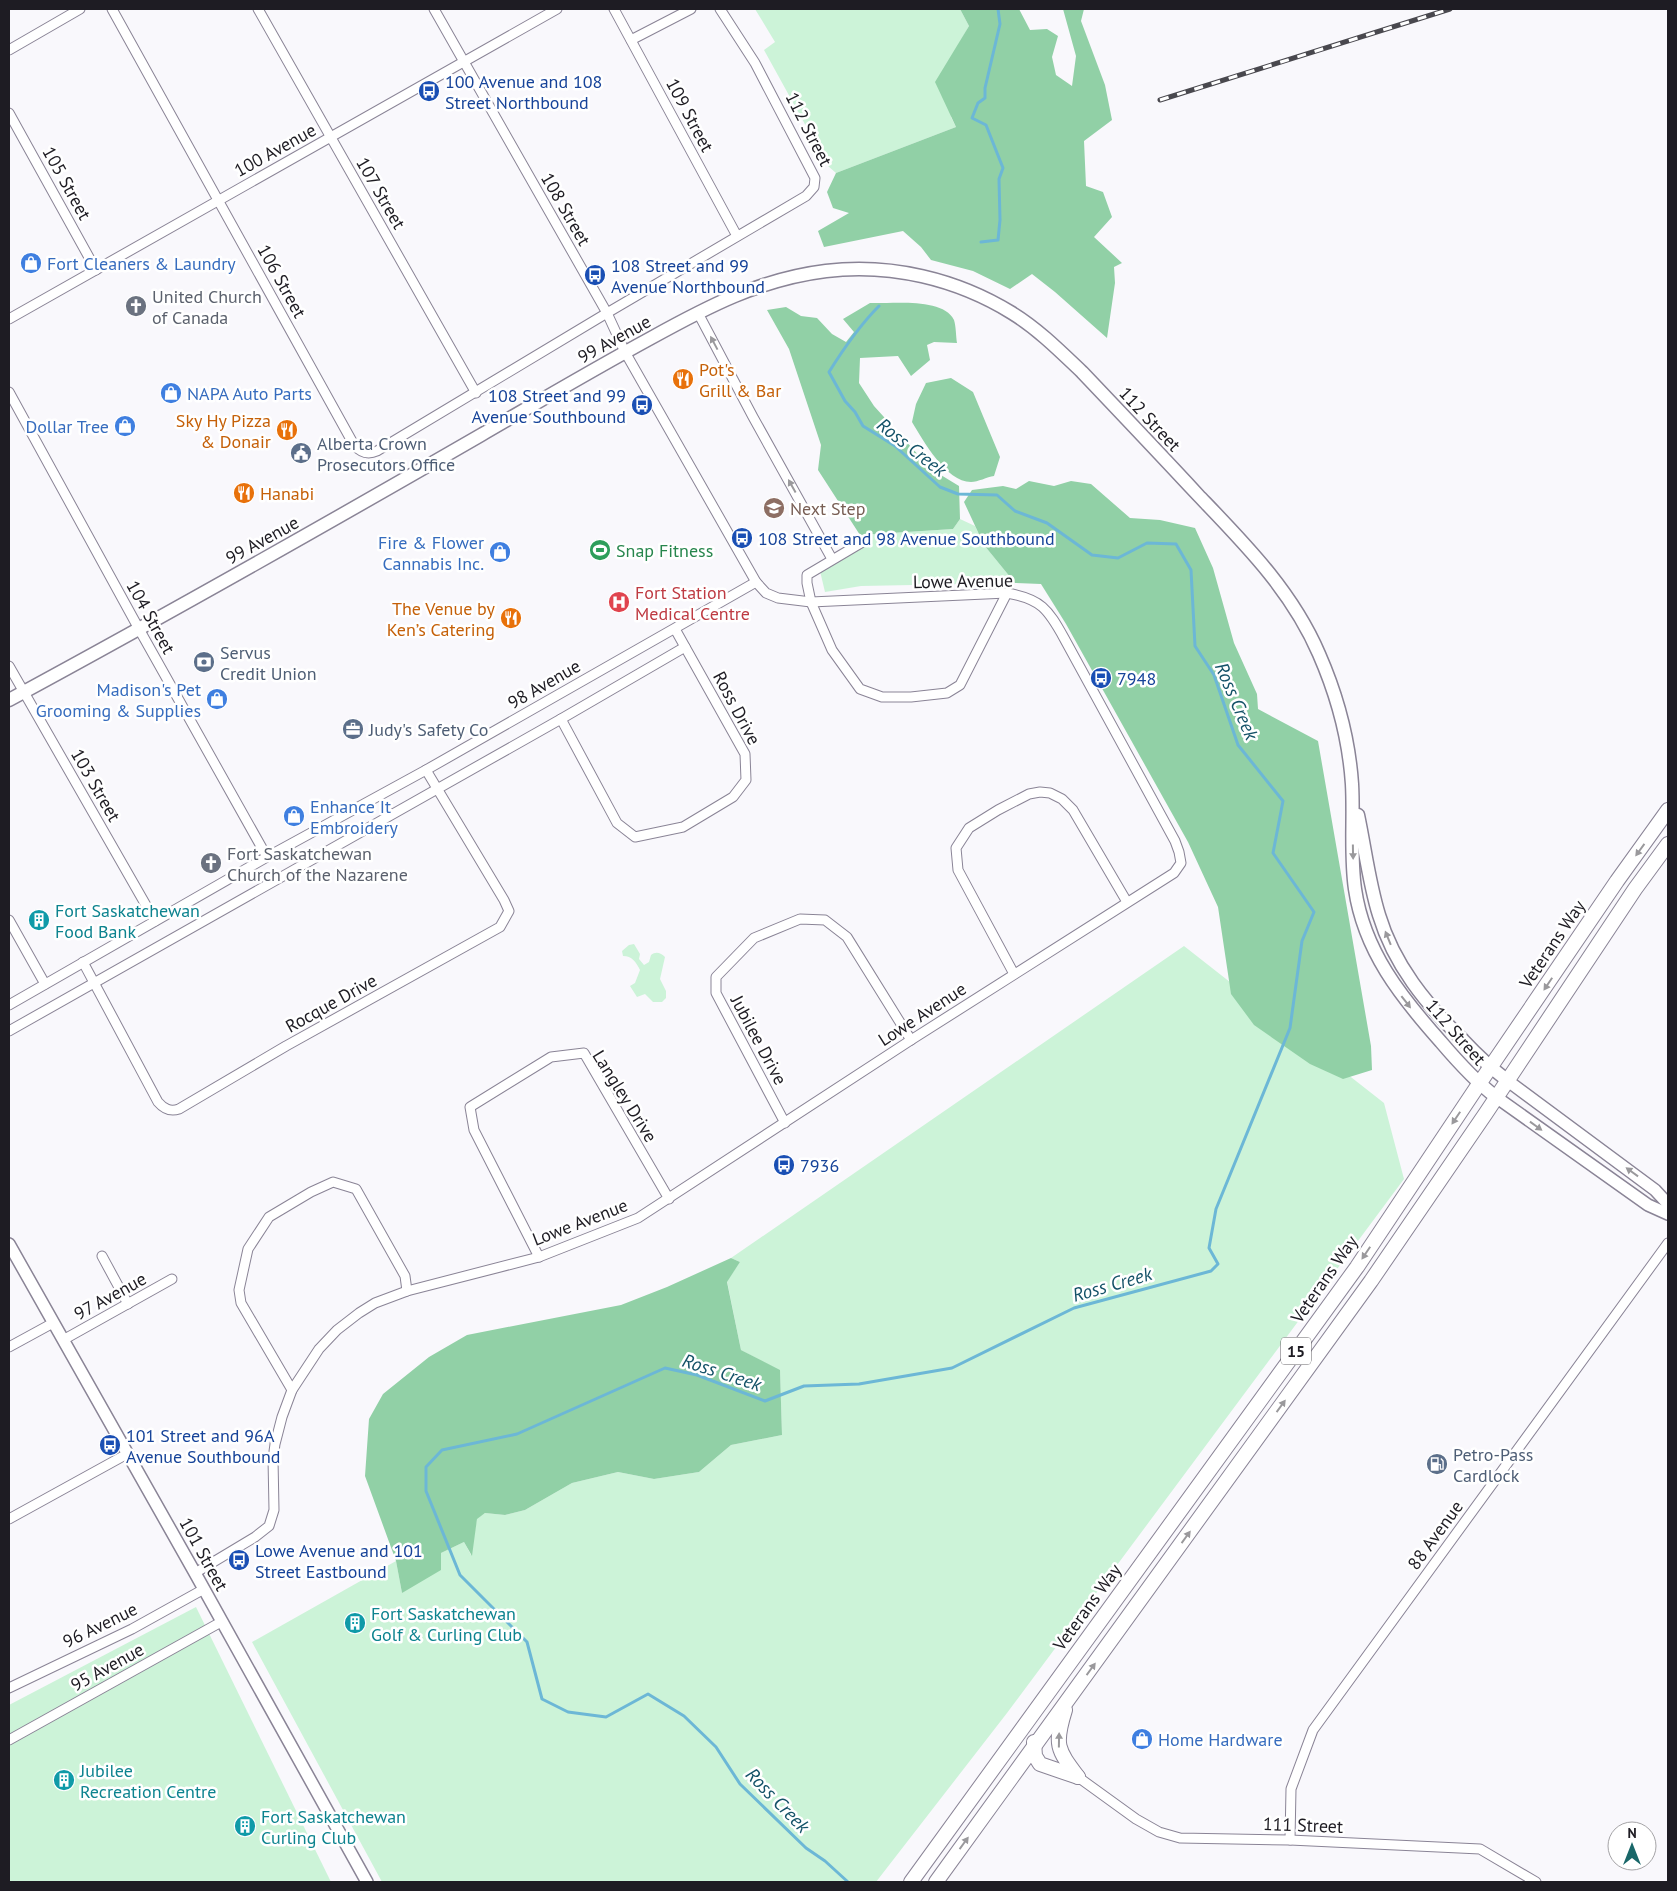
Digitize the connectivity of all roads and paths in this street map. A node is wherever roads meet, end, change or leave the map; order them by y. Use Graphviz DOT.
graph roads {
  1 [pos="80,9"];
  2 [pos="112,9"];
  3 [pos="258,9"];
  4 [pos="434,9"];
  5 [pos="557,9"];
  6 [pos="614,9"];
  7 [pos="691,9"];
  8 [pos="720,9"];
  9 [pos="632,40"];
  10 [pos="9,50"];
  11 [pos="464,62"];
  12 [pos="9,113"];
  13 [pos="330,138"];
  14 [pos="220,200"];
  15 [pos="737,236"];
  16 [pos="96,270"];
  17 [pos="769,282"];
  18 [pos="698,312"];
  19 [pos="606,313"];
  20 [pos="9,319"];
  21 [pos="625,352"];
  22 [pos="9,392"];
  23 [pos="476,392"];
  24 [pos="861,543"];
  25 [pos="832,559"];
  26 [pos="756,582"];
  27 [pos="1007,593"];
  28 [pos="811,602"];
  29 [pos="139,629"];
  30 [pos="675,629"];
  31 [pos="685,647"];
  32 [pos="9,666"];
  33 [pos="24,692"];
  34 [pos="9,700"];
  35 [pos="561,720"];
  36 [pos="426,770"];
  37 [pos="1352,786"];
  38 [pos="438,789"];
  39 [pos="1668,810"];
  40 [pos="1668,844"];
  41 [pos="267,858"];
  42 [pos="1127,902"];
  43 [pos="9,920"];
  44 [pos="155,921"];
  45 [pos="83,962"];
  46 [pos="1014,974"];
  47 [pos="94,983"];
  48 [pos="45,984"];
  49 [pos="9,1005"];
  50 [pos="9,1031"];
  51 [pos="911,1040"];
  52 [pos="1490,1068"];
  53 [pos="1508,1081"];
  54 [pos="1479,1084"];
  55 [pos="1496,1097"];
  56 [pos="785,1123"];
  57 [pos="669,1199"];
  58 [pos="1668,1204"];
  59 [pos="1668,1214"];
  60 [pos="1668,1243"];
  61 [pos="9,1244"];
  62 [pos="102,1256"];
  63 [pos="539,1257"];
  64 [pos="13,1260"];
  65 [pos="172,1280"];
  66 [pos="407,1291"];
  67 [pos="128,1304"];
  68 [pos="52,1323"];
  69 [pos="62,1340"];
  70 [pos="9,1347"];
  71 [pos="292,1390"];
  72 [pos="127,1454"];
  73 [pos="9,1519"];
  74 [pos="195,1573"];
  75 [pos="204,1589"];
  76 [pos="221,1622"];
  77 [pos="9,1688"];
  78 [pos="1070,1698"];
  79 [pos="1029,1719"];
  80 [pos="9,1740"];
  81 [pos="1035,1745"];
  82 [pos="1078,1777"];
  83 [pos="1290,1840"];
  84 [pos="367,1882"];
  85 [pos="911,1882"];
  86 [pos="936,1882"];
  87 [pos="1536,1882"];
  1 -- 10 [label="street"];
  2 -- 14 [label="street, 106 Street"];
  3 -- 13 [label="street, 107 Street"];
  4 -- 11 [label="street, 108 Street"];
  5 -- 11 [label="street, 100 Avenue"];
  6 -- 9 [label="street, 109 Street"];
  7 -- 9 [label="street"];
  8 -- 15 [label="street, 112 Street"];
  9 -- 15 [label="street, 109 Street"];
  11 -- 13 [label="street, 100 Avenue"];
  11 -- 19 [label="street, 108 Street"];
  12 -- 16 [label="street, 105 Street"];
  13 -- 14 [label="street, 100 Avenue"];
  13 -- 23 [label="street, 107 Street"];
  14 -- 16 [label="street, 100 Avenue"];
  14 -- 23 [label="street, 106 Street"];
  15 -- 19 [label="street"];
  16 -- 20 [label="street, 100 Avenue"];
  17 -- 18 [label="main road, 99 Avenue"];
  17 -- 37 [label="main road, 112 Street"];
  18 -- 21 [label="main road, 99 Avenue"];
  25 -- 18 [label="street, one-way"];
  19 -- 21 [label="street, 108 Street"];
  19 -- 23 [label="street"];
  21 -- 26 [label="street, 108 Street"];
  21 -- 29 [label="main road, 99 Avenue"];
  22 -- 29 [label="street, 104 Street"];
  24 -- 25 [label="street"];
  25 -- 28 [label="street"];
  26 -- 28 [label="street, Lowe Avenue"];
  26 -- 30 [label="street, 98 Avenue"];
  27 -- 28 [label="street, Lowe Avenue"];
  27 -- 28 [label="street"];
  27 -- 42 [label="street, Lowe Avenue"];
  29 -- 33 [label="main road, 99 Avenue"];
  29 -- 41 [label="street, 104 Street"];
  30 -- 31 [label="street, Ross Drive"];
  30 -- 36 [label="street, 98 Avenue"];
  31 -- 35 [label="street"];
  31 -- 35 [label="street, Ross Drive"];
  32 -- 33 [label="street, 103 Street"];
  33 -- 34 [label="main road, 99 Avenue"];
  33 -- 44 [label="street, 103 Street"];
  35 -- 38 [label="street"];
  36 -- 38 [label="street, Rocque Drive"];
  36 -- 41 [label="street, 98 Avenue"];
  52 -- 37 [label="main road, 112 Street, one-way"];
  37 -- 54 [label="main road, 112 Street, one-way"];
  38 -- 47 [label="street"];
  38 -- 47 [label="street, Rocque Drive"];
  39 -- 52 [label="main road, Veterans Way / 15, one-way"];
  40 -- 53 [label="main road, 15"];
  41 -- 44 [label="street, 98 Avenue"];
  42 -- 46 [label="street, Lowe Avenue"];
  42 -- 46 [label="street"];
  43 -- 48 [label="street"];
  44 -- 45 [label="street, 98 Avenue"];
  45 -- 47 [label="street, Rocque Drive"];
  45 -- 48 [label="street, 98 Avenue"];
  46 -- 51 [label="street, Lowe Avenue"];
  47 -- 50 [label="street"];
  48 -- 49 [label="street, 98 Avenue"];
  51 -- 56 [label="street, Lowe Avenue"];
  51 -- 56 [label="street, Jubilee Drive"];
  52 -- 53 [label="main road, 112 Street"];
  52 -- 54 [label="main road, Veterans Way / 15"];
  53 -- 55 [label="main road, 15"];
  58 -- 53 [label="street, 112 Street, one-way"];
  54 -- 55 [label="main road, 112 Street"];
  54 -- 79 [label="main road, Veterans Way / 15, one-way"];
  55 -- 59 [label="street, 112 Street, one-way"];
  78 -- 55 [label="main road, 15, one-way"];
  56 -- 57 [label="street, Lowe Avenue"];
  57 -- 63 [label="street, Lowe Avenue"];
  57 -- 63 [label="street, Langley Drive"];
  60 -- 83 [label="street, 88 Avenue"];
  61 -- 64 [label="street, 101 Street"];
  62 -- 67 [label="street"];
  63 -- 66 [label="street, Lowe Avenue"];
  64 -- 68 [label="street, 101 Street"];
  65 -- 67 [label="street, 97 Avenue"];
  66 -- 71 [label="street, Lowe Avenue"];
  66 -- 71 [label="street"];
  67 -- 69 [label="street, 97 Avenue"];
  68 -- 69 [label="street, 101 Street"];
  68 -- 70 [label="street, 97 Avenue"];
  69 -- 72 [label="street, 101 Street"];
  71 -- 74 [label="street, Lowe Avenue"];
  72 -- 73 [label="street"];
  72 -- 74 [label="street, 101 Street"];
  74 -- 75 [label="street, 101 Street"];
  75 -- 76 [label="street, 101 Street"];
  75 -- 77 [label="street, 96 Avenue"];
  76 -- 80 [label="street, 95 Avenue"];
  76 -- 84 [label="street, 101 Street"];
  78 -- 81 [label="main road, 15"];
  82 -- 78 [label="main road, one-way"];
  79 -- 81 [label="main road"];
  79 -- 85 [label="main road, Veterans Way / 15"];
  81 -- 82 [label="main road"];
  86 -- 81 [label="main road, 15, one-way"];
  82 -- 83 [label="street, 111 Street"];
  83 -- 87 [label="street, 111 Street"];
}
